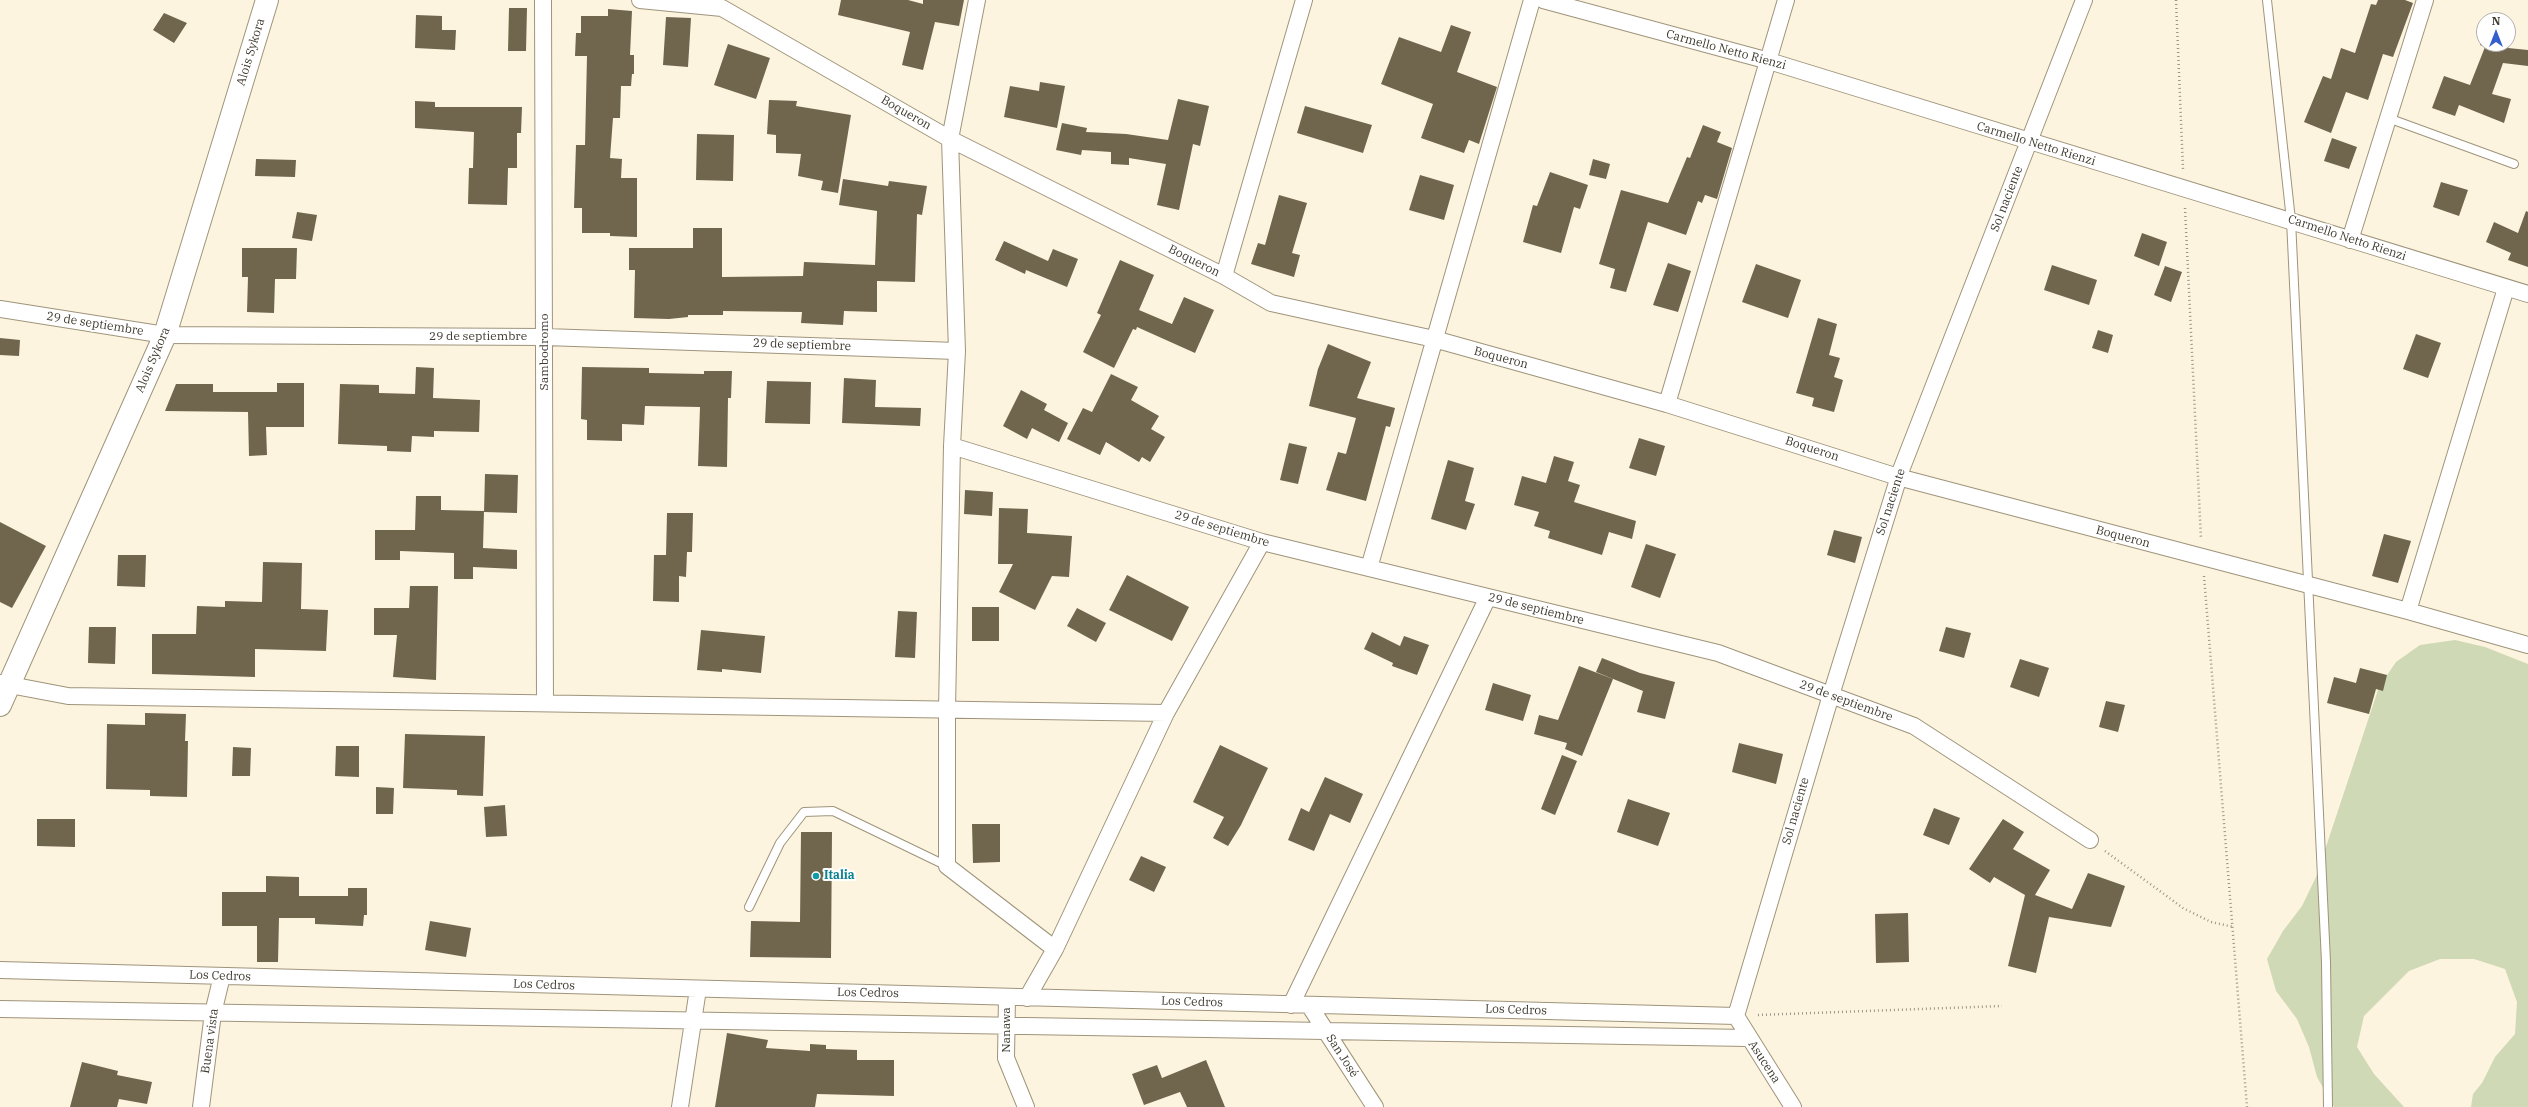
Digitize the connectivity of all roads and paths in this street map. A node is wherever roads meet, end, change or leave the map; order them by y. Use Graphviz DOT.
graph roads {
  1 [pos="267,0"];
  2 [pos="543,0"];
  3 [pos="640,0"];
  4 [pos="977,0"];
  5 [pos="1304,0"];
  6 [pos="1532,0"];
  7 [pos="1543,0"];
  8 [pos="1786,0"];
  9 [pos="2084,0"];
  10 [pos="2267,0"];
  11 [pos="2425,0"];
  12 [pos="1769,61"];
  13 [pos="2388,118"];
  14 [pos="950,138"];
  15 [pos="2029,142"];
  16 [pos="2514,164"];
  17 [pos="2291,220"];
  18 [pos="2350,240"];
  19 [pos="1224,276"];
  20 [pos="2506,288"];
  21 [pos="2528,294"];
  22 [pos="0,309"];
  23 [pos="166,335"];
  24 [pos="545,337"];
  25 [pos="1434,339"];
  26 [pos="957,350"];
  27 [pos="1667,404"];
  28 [pos="952,446"];
  29 [pos="1898,477"];
  30 [pos="1262,542"];
  31 [pos="1369,568"];
  32 [pos="2308,585"];
  33 [pos="1488,597"];
  34 [pos="2408,611"];
  35 [pos="2528,646"];
  36 [pos="4,684"];
  37 [pos="1830,695"];
  38 [pos="545,703"];
  39 [pos="0,705"];
  40 [pos="948,710"];
  41 [pos="1166,713"];
  42 [pos="2090,840"];
  43 [pos="948,866"];
  44 [pos="749,907"];
  45 [pos="2234,928"];
  46 [pos="1055,949"];
  47 [pos="0,970"];
  48 [pos="222,976"];
  49 [pos="698,989"];
  50 [pos="1007,997"];
  51 [pos="1027,998"];
  52 [pos="1291,1004"];
  53 [pos="1309,1005"];
  54 [pos="2002,1006"];
  55 [pos="0,1009"];
  56 [pos="213,1012"];
  57 [pos="1736,1016"];
  58 [pos="693,1020"];
  59 [pos="1007,1026"];
  60 [pos="1326,1031"];
  61 [pos="1748,1038"];
  62 [pos="201,1107"];
  63 [pos="680,1107"];
  64 [pos="1026,1107"];
  65 [pos="1375,1107"];
  66 [pos="1793,1107"];
  67 [pos="2328,1107"];
  1 -- 23 [label="street, Alois Sykora"];
  2 -- 24 [label="street, Sambodromo"];
  3 -- 14 [label="street, Boqueron"];
  4 -- 14 [label="street"];
  5 -- 19 [label="street"];
  6 -- 25 [label="street"];
  7 -- 12 [label="street, Carmello Netto Rienzi"];
  8 -- 12 [label="street"];
  9 -- 15 [label="street, Sol naciente"];
  10 -- 17 [label="lane"];
  11 -- 13 [label="street"];
  12 -- 15 [label="street, Carmello Netto Rienzi"];
  12 -- 27 [label="street"];
  13 -- 16 [label="lane"];
  13 -- 18 [label="street"];
  14 -- 19 [label="street, Boqueron"];
  14 -- 26 [label="street"];
  15 -- 17 [label="street, Carmello Netto Rienzi"];
  15 -- 29 [label="street, Sol naciente"];
  17 -- 18 [label="street, Carmello Netto Rienzi"];
  17 -- 32 [label="lane"];
  18 -- 20 [label="street, Carmello Netto Rienzi"];
  19 -- 25 [label="street, Boqueron"];
  20 -- 21 [label="street, Carmello Netto Rienzi"];
  20 -- 34 [label="street"];
  22 -- 23 [label="street, 29 de septiembre"];
  23 -- 24 [label="street, 29 de septiembre"];
  23 -- 36 [label="street, Alois Sykora"];
  24 -- 26 [label="street, 29 de septiembre"];
  24 -- 38 [label="street, Sambodromo"];
  25 -- 27 [label="street, Boqueron"];
  25 -- 31 [label="street"];
  26 -- 28 [label="street"];
  27 -- 29 [label="street, Boqueron"];
  28 -- 30 [label="street, 29 de septiembre"];
  28 -- 40 [label="street"];
  29 -- 32 [label="street, Boqueron"];
  29 -- 37 [label="street, Sol naciente"];
  30 -- 31 [label="street, 29 de septiembre"];
  30 -- 41 [label="street"];
  31 -- 33 [label="street, 29 de septiembre"];
  32 -- 34 [label="street, Boqueron"];
  32 -- 67 [label="lane"];
  33 -- 37 [label="street, 29 de septiembre"];
  33 -- 52 [label="street"];
  34 -- 35 [label="street, Boqueron"];
  36 -- 38 [label="street"];
  36 -- 39 [label="street, Alois Sykora"];
  37 -- 42 [label="street, 29 de septiembre"];
  37 -- 57 [label="street, Sol naciente"];
  38 -- 40 [label="street"];
  40 -- 41 [label="street"];
  40 -- 43 [label="street"];
  41 -- 46 [label="street"];
  42 -- 45 [label="path"];
  43 -- 44 [label="lane"];
  43 -- 46 [label="street"];
  46 -- 51 [label="street"];
  47 -- 48 [label="street, Los Cedros"];
  48 -- 49 [label="street, Los Cedros"];
  48 -- 56 [label="street, Buena vista"];
  49 -- 50 [label="street, Los Cedros"];
  49 -- 58 [label="street"];
  50 -- 51 [label="street, Los Cedros"];
  50 -- 59 [label="street, Nanawa"];
  51 -- 52 [label="street, Los Cedros"];
  52 -- 53 [label="street, Los Cedros"];
  53 -- 57 [label="street, Los Cedros"];
  53 -- 60 [label="street, San José"];
  54 -- 57 [label="path"];
  55 -- 56 [label="street"];
  56 -- 58 [label="street"];
  56 -- 62 [label="street, Buena vista"];
  57 -- 61 [label="street, Asucena"];
  58 -- 59 [label="street"];
  58 -- 63 [label="street"];
  59 -- 60 [label="street"];
  59 -- 64 [label="street, Nanawa"];
  60 -- 61 [label="street"];
  60 -- 65 [label="street, San José"];
  61 -- 66 [label="street, Asucena"];
}
